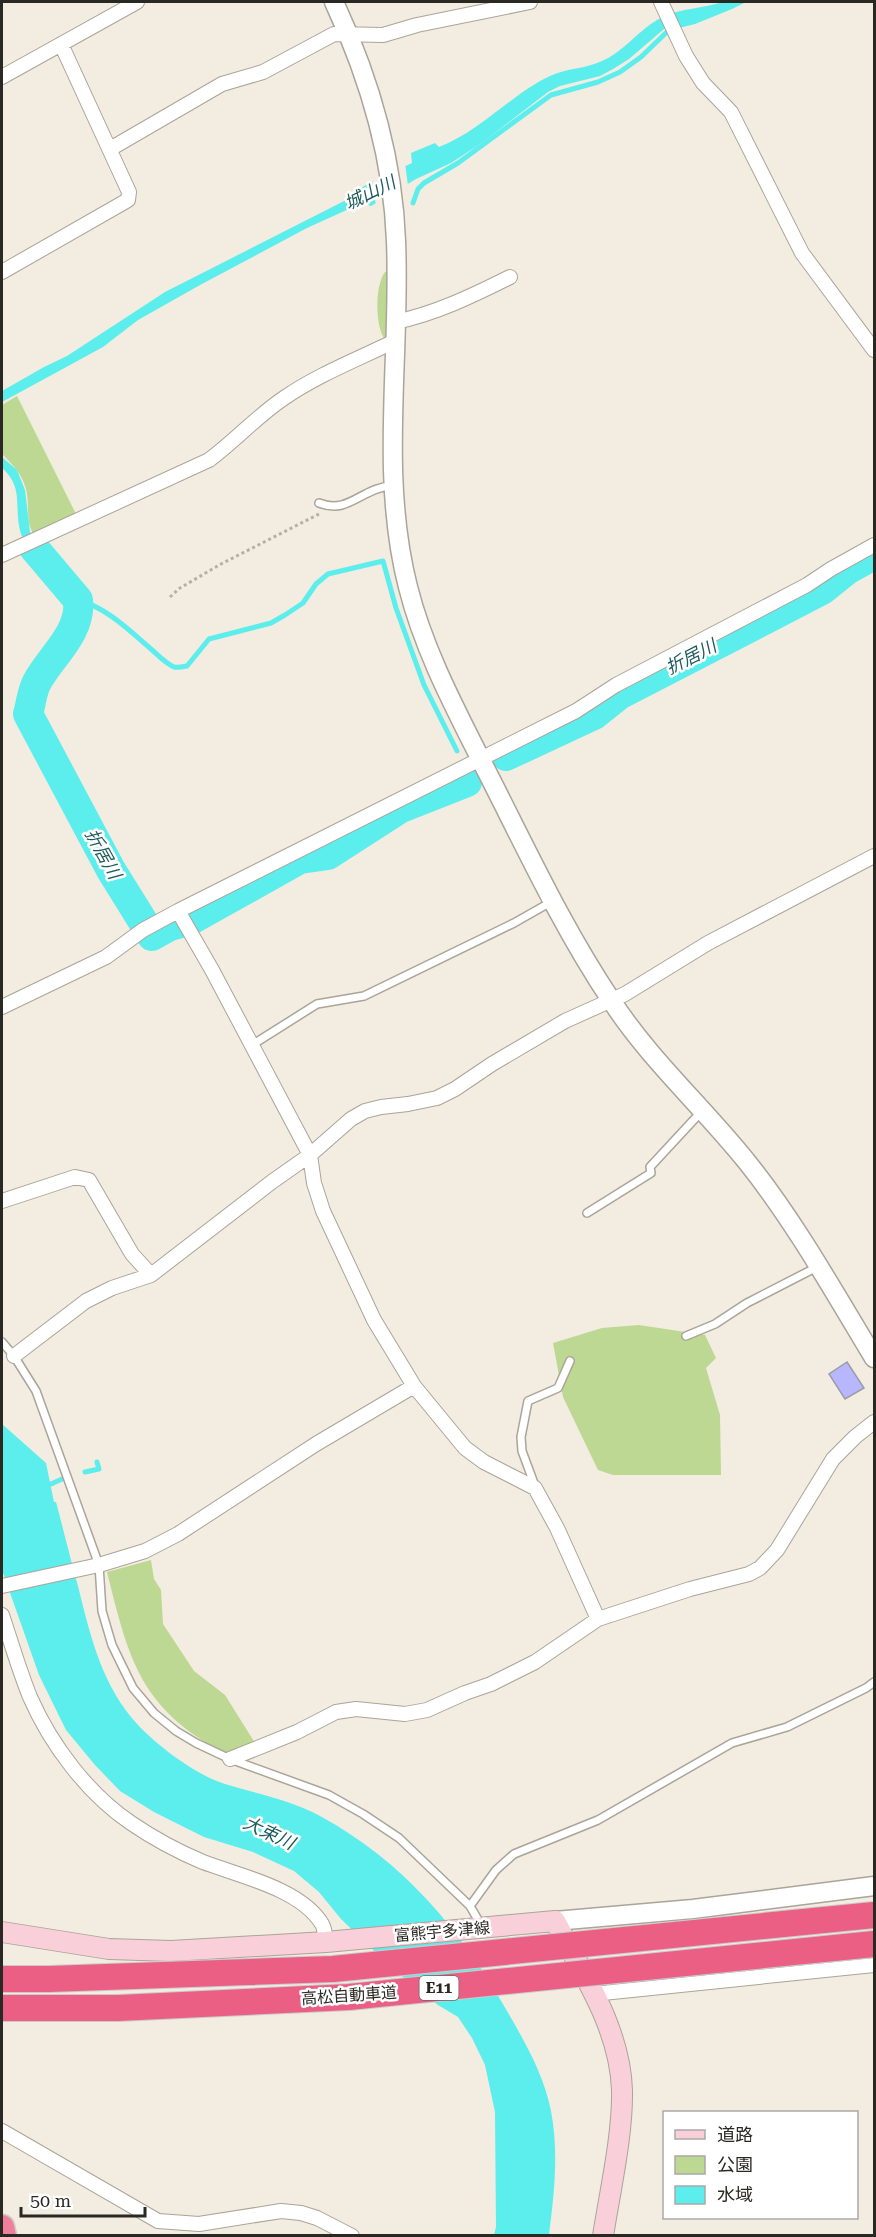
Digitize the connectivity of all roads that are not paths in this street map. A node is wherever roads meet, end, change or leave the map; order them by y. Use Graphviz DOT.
graph roads {
  1 [pos="137,2"];
  2 [pos="334,2"];
  3 [pos="530,2"];
  4 [pos="664,7"];
  5 [pos="349,36"];
  6 [pos="61,44"];
  7 [pos="2,77"];
  8 [pos="110,149"];
  9 [pos="2,273"];
  10 [pos="510,277"];
  11 [pos="395,322"];
  12 [pos="395,341"];
  13 [pos="874,350"];
  14 [pos="392,486"];
  15 [pos="319,503"];
  16 [pos="874,544"];
  17 [pos="2,555"];
  18 [pos="481,760"];
  19 [pos="874,856"];
  20 [pos="553,901"];
  21 [pos="183,919"];
  22 [pos="610,1000"];
  23 [pos="2,1007"];
  24 [pos="252,1045"];
  25 [pos="703,1110"];
  26 [pos="310,1155"];
  27 [pos="2,1201"];
  28 [pos="587,1213"];
  29 [pos="819,1266"];
  30 [pos="151,1275"];
  31 [pos="686,1336"];
  32 [pos="2,1342"];
  33 [pos="14,1356"];
  34 [pos="874,1358"];
  35 [pos="570,1361"];
  36 [pos="414,1386"];
  37 [pos="874,1422"];
  38 [pos="536,1488"];
  39 [pos="99,1565"];
  40 [pos="2,1586"];
  41 [pos="2,1615"];
  42 [pos="598,1619"];
  43 [pos="874,1682"];
  44 [pos="230,1760"];
  45 [pos="874,1886"];
  46 [pos="470,1905"];
  47 [pos="874,1915"];
  48 [pos="555,1921"];
  49 [pos="478,1928"];
  50 [pos="2,1932"];
  51 [pos="333,1941"];
  52 [pos="874,1944"];
  53 [pos="874,1965"];
  54 [pos="2,1979"];
  55 [pos="593,1994"];
  56 [pos="2,2008"];
  57 [pos="2,2131"];
  58 [pos="2,2227"];
  59 [pos="4,2235"];
  60 [pos="352,2235"];
  61 [pos="603,2235"];
  1 -- 6 [label="street"];
  2 -- 5 [label="street"];
  3 -- 5 [label="street"];
  4 -- 13 [label="street"];
  5 -- 8 [label="street"];
  5 -- 11 [label="street"];
  6 -- 7 [label="street"];
  6 -- 8 [label="street"];
  8 -- 9 [label="street"];
  10 -- 11 [label="street"];
  11 -- 12 [label="street"];
  12 -- 14 [label="street"];
  12 -- 17 [label="street"];
  14 -- 15 [label="lane"];
  14 -- 18 [label="street"];
  16 -- 18 [label="street"];
  18 -- 20 [label="street"];
  18 -- 21 [label="street"];
  19 -- 22 [label="street"];
  20 -- 22 [label="street"];
  20 -- 24 [label="lane"];
  21 -- 23 [label="street"];
  21 -- 24 [label="street"];
  22 -- 25 [label="street"];
  22 -- 26 [label="street"];
  24 -- 26 [label="street"];
  25 -- 28 [label="lane"];
  25 -- 29 [label="street"];
  26 -- 30 [label="street"];
  26 -- 36 [label="street"];
  27 -- 30 [label="street"];
  29 -- 31 [label="lane"];
  29 -- 34 [label="street"];
  30 -- 33 [label="street"];
  32 -- 33 [label="lane"];
  33 -- 39 [label="lane"];
  35 -- 38 [label="lane"];
  36 -- 38 [label="street"];
  36 -- 39 [label="street"];
  37 -- 42 [label="street"];
  38 -- 42 [label="street"];
  39 -- 40 [label="street"];
  39 -- 44 [label="lane"];
  41 -- 51 [label="street"];
  42 -- 44 [label="street"];
  43 -- 46 [label="lane"];
  44 -- 46 [label="lane"];
  45 -- 48 [label="street"];
  46 -- 49 [label="lane"];
  47 -- 54 [label="highway, 高松自動車道 / E11, bridge"];
  48 -- 49 [label="main road, 富熊宇多津線"];
  48 -- 55 [label="main road"];
  49 -- 51 [label="main road, 富熊宇多津線"];
  50 -- 51 [label="main road, 富熊宇多津線"];
  52 -- 56 [label="highway, 高松自動車道 / E11, bridge"];
  53 -- 55 [label="street"];
  55 -- 61 [label="main road"];
  57 -- 60 [label="street"];
  58 -- 59 [label="highway"];
}
